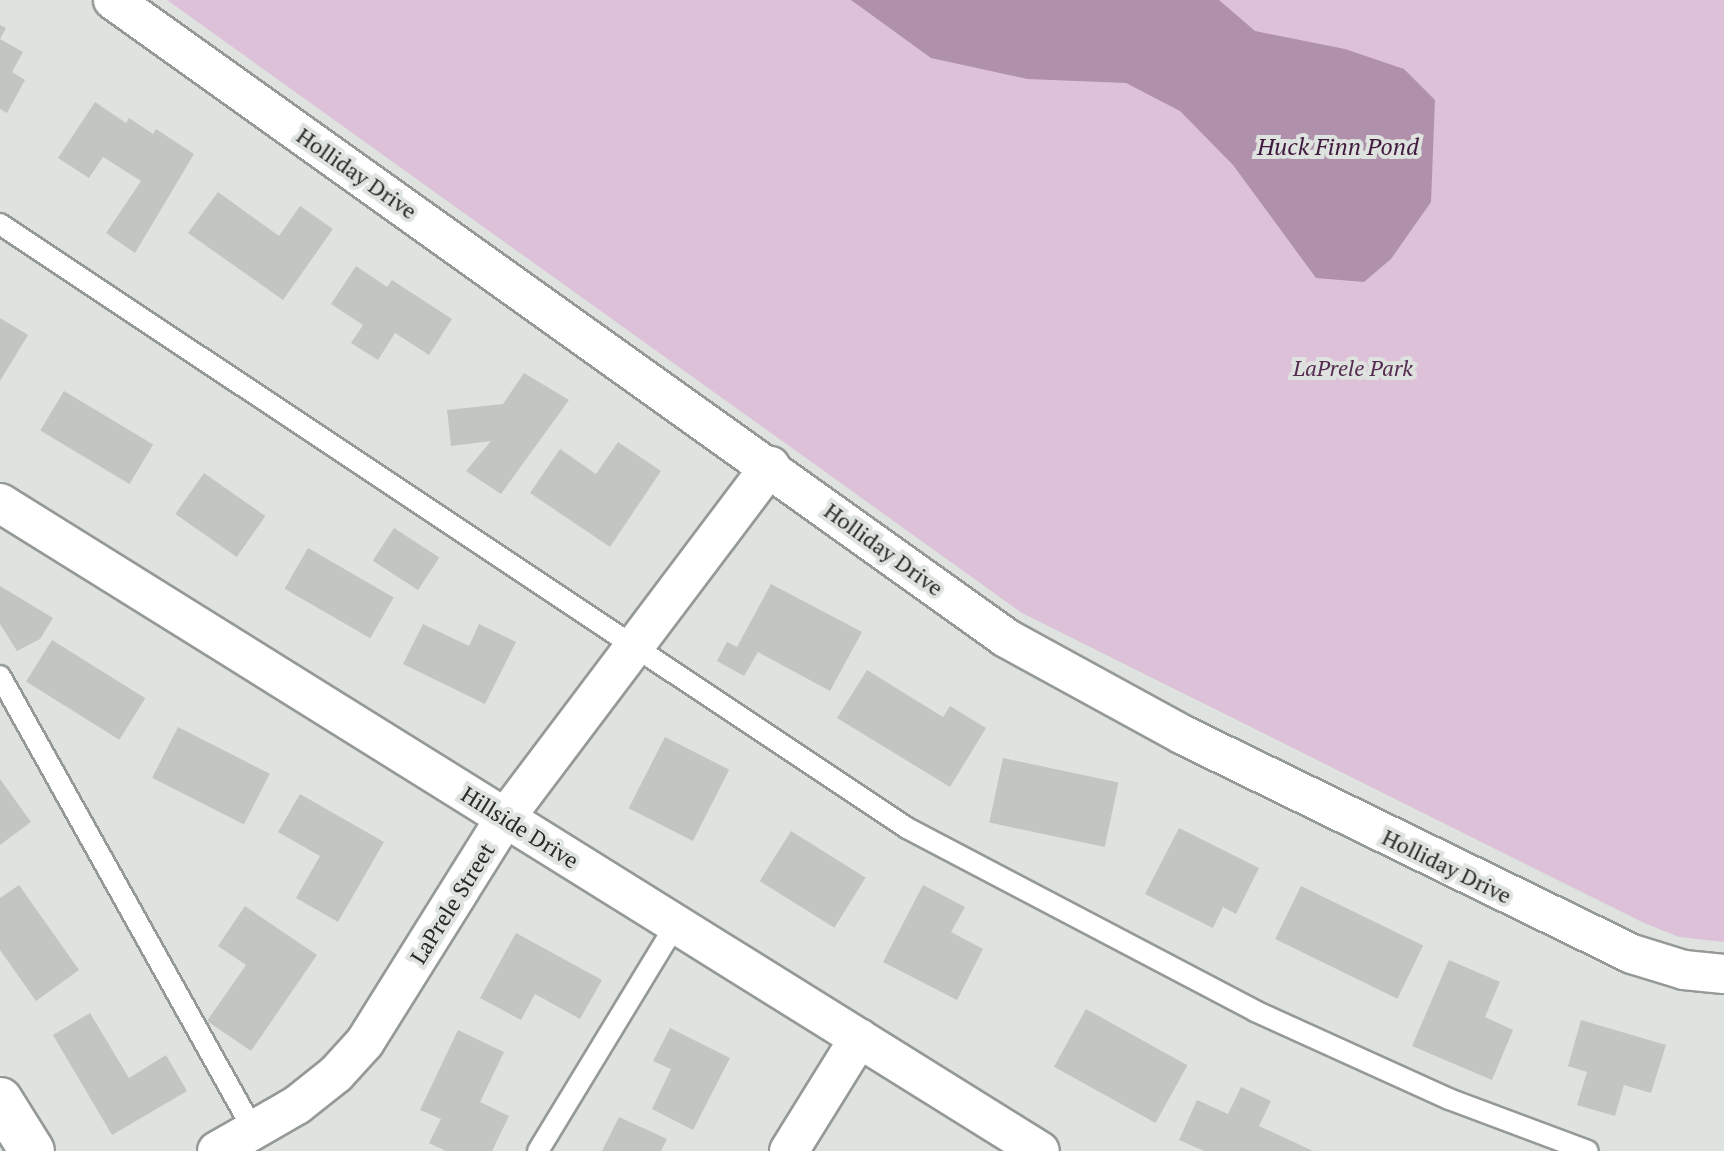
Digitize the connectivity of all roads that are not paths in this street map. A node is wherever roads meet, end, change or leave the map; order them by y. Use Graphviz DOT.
graph roads {
  1 [pos="113,0"];
  2 [pos="0,224"];
  3 [pos="770,466"];
  4 [pos="0,503"];
  5 [pos="635,645"];
  6 [pos="0,676"];
  7 [pos="505,818"];
  8 [pos="676,924"];
  9 [pos="1724,974"];
  10 [pos="859,1038"];
  11 [pos="0,1100"];
  12 [pos="254,1131"];
  13 [pos="1036,1150"];
  14 [pos="32,1151"];
  15 [pos="217,1151"];
  16 [pos="538,1151"];
  17 [pos="789,1151"];
  18 [pos="1588,1151"];
  1 -- 3 [label="street, Holliday Drive"];
  2 -- 5 [label="lane"];
  3 -- 5 [label="street, LaPrele Street"];
  3 -- 9 [label="street, Holliday Drive"];
  4 -- 7 [label="street, Hillside Drive"];
  5 -- 7 [label="street, LaPrele Street"];
  5 -- 18 [label="lane"];
  6 -- 12 [label="lane"];
  7 -- 8 [label="street, Hillside Drive"];
  7 -- 12 [label="street, LaPrele Street"];
  8 -- 10 [label="street, Hillside Drive"];
  8 -- 16 [label="lane"];
  10 -- 13 [label="street, Hillside Drive"];
  10 -- 17 [label="street"];
  11 -- 14 [label="street"];
  12 -- 15 [label="street, LaPrele Street"];
}
